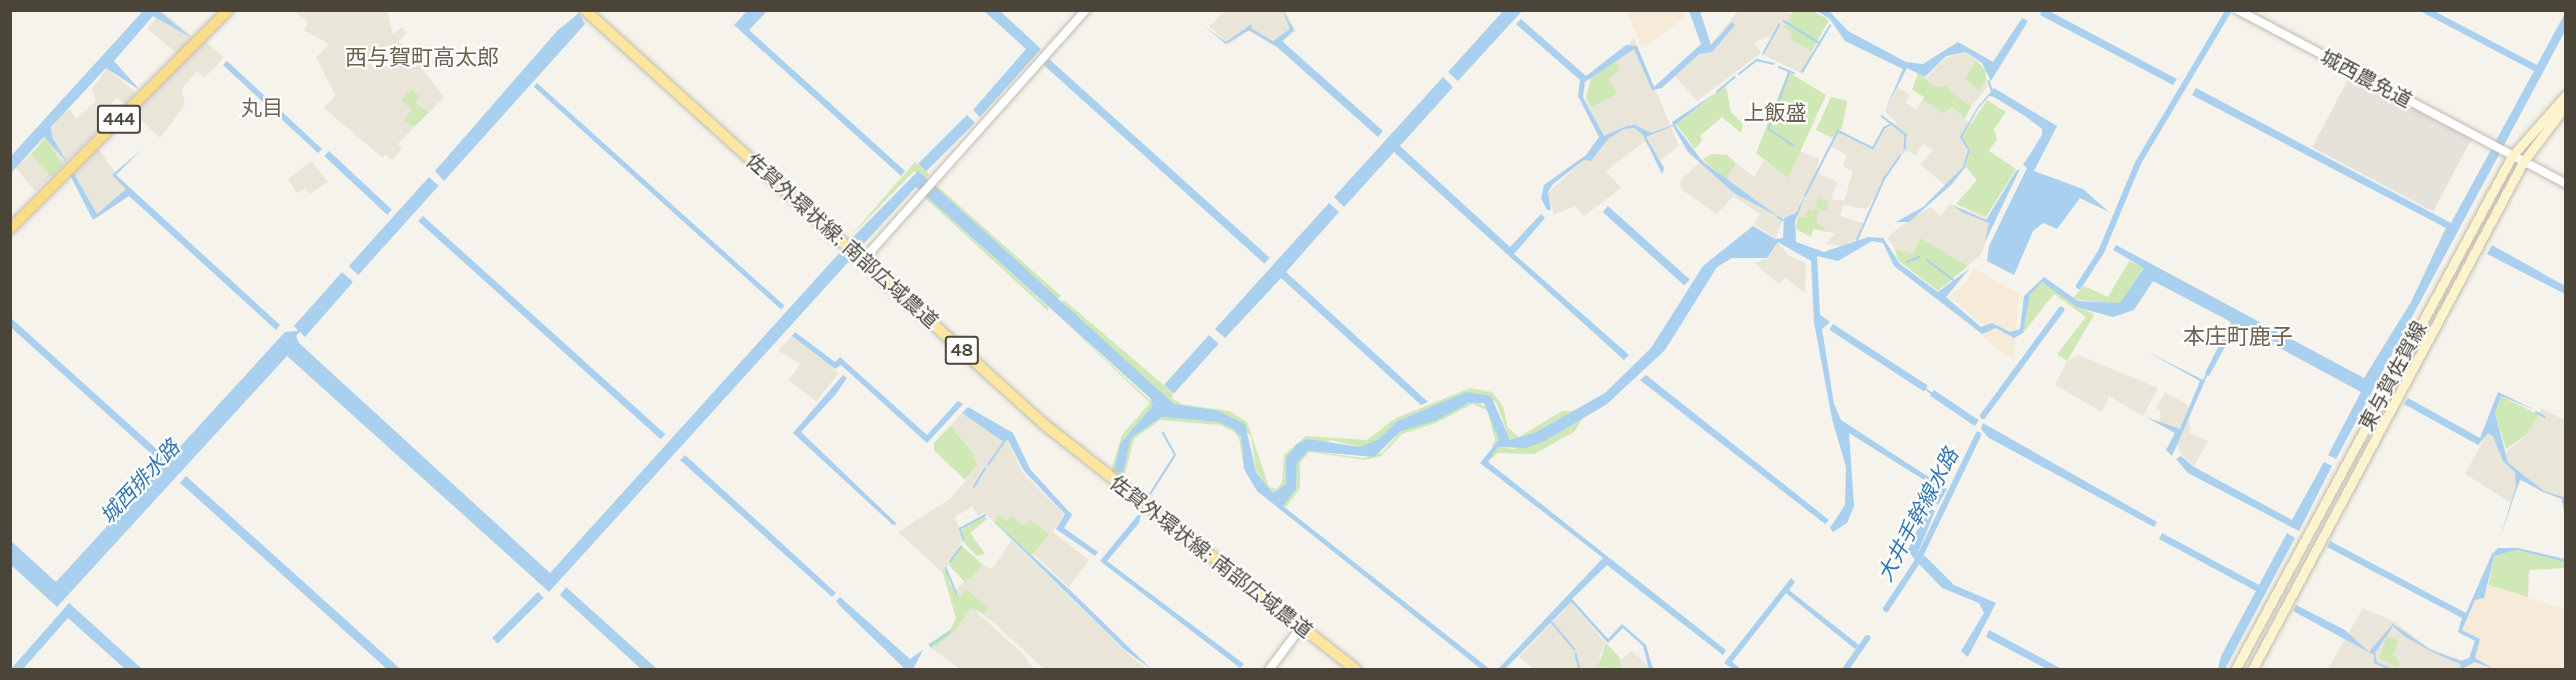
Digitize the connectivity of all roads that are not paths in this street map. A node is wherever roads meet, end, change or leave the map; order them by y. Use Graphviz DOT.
graph roads {
  1 [pos="228,10"];
  2 [pos="585,10"];
  3 [pos="1086,10"];
  4 [pos="2238,10"];
  5 [pos="2565,94"];
  6 [pos="2565,105"];
  7 [pos="2512,156"];
  8 [pos="2523,162"];
  9 [pos="2565,184"];
  10 [pos="10,229"];
  11 [pos="862,260"];
  12 [pos="1301,627"];
  13 [pos="1269,669"];
  14 [pos="1356,669"];
  15 [pos="2235,669"];
  16 [pos="2252,669"];
  1 -- 10 [label="highway, 444"];
  2 -- 11 [label="main road, 佐賀外環状線; 南部広域農道 / 48"];
  3 -- 11 [label="street"];
  4 -- 7 [label="street, 城西農免道"];
  5 -- 7 [label="main road, 東与賀佐賀線"];
  6 -- 8 [label="main road, 東与賀佐賀線"];
  7 -- 8 [label="street, 城西農免道"];
  7 -- 15 [label="main road, 東与賀佐賀線"];
  8 -- 9 [label="street, 城西農免道"];
  8 -- 16 [label="main road, 東与賀佐賀線"];
  11 -- 12 [label="main road, 佐賀外環状線; 南部広域農道 / 48"];
  12 -- 13 [label="street"];
  12 -- 14 [label="main road, 佐賀外環状線; 南部広域農道 / 48"];
}
